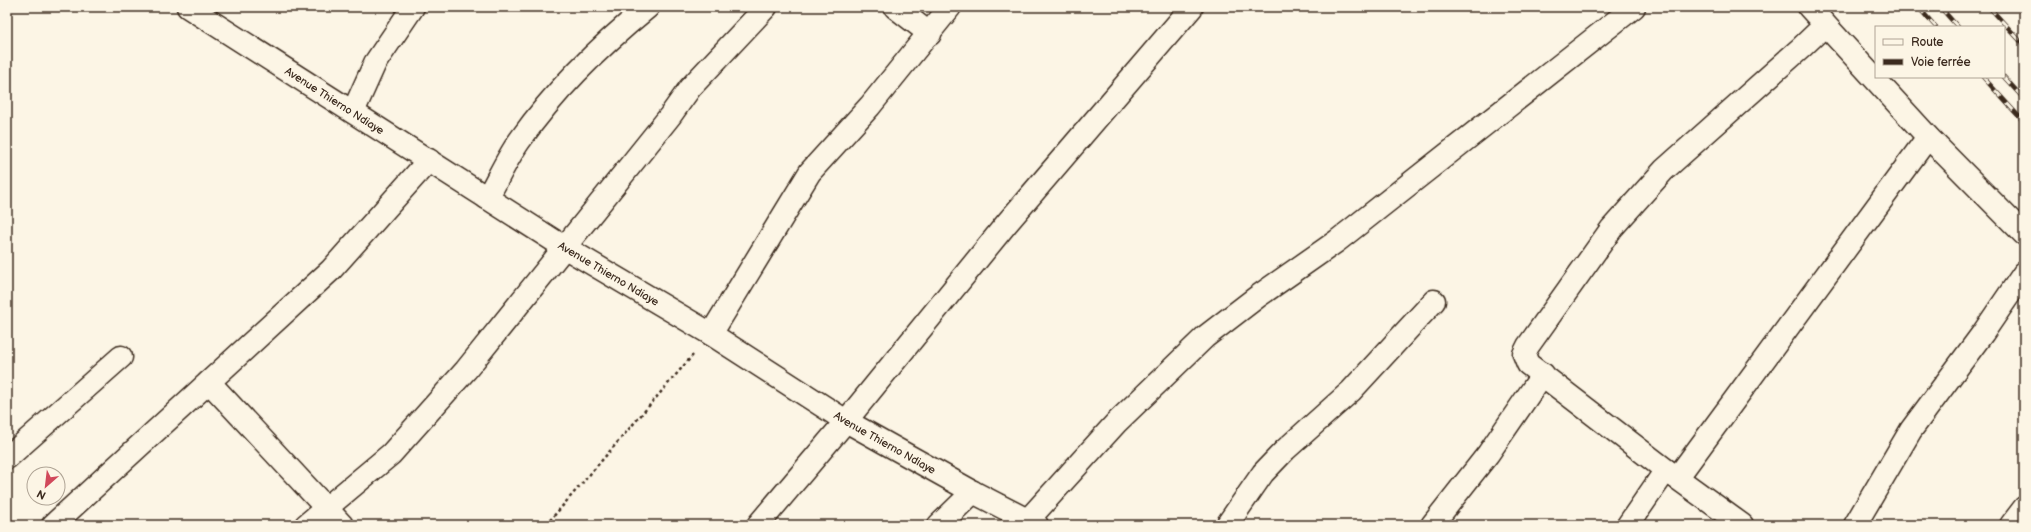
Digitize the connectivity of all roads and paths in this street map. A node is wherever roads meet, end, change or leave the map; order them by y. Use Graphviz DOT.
graph roads {
  1 [pos="188,7"];
  2 [pos="413,7"];
  3 [pos="648,7"];
  4 [pos="766,7"];
  5 [pos="896,7"];
  6 [pos="950,7"];
  7 [pos="1192,7"];
  8 [pos="1634,7"];
  9 [pos="1809,7"];
  10 [pos="1825,25"];
  11 [pos="930,34"];
  12 [pos="353,112"];
  13 [pos="1928,136"];
  14 [pos="429,160"];
  15 [pos="487,198"];
  16 [pos="2024,234"];
  17 [pos="564,247"];
  18 [pos="2024,273"];
  19 [pos="1434,301"];
  20 [pos="712,334"];
  21 [pos="121,357"];
  22 [pos="1543,374"];
  23 [pos="208,382"];
  24 [pos="846,421"];
  25 [pos="7,458"];
  26 [pos="1671,474"];
  27 [pos="973,492"];
  28 [pos="2024,508"];
  29 [pos="327,509"];
  30 [pos="1032,523"];
  31 [pos="53,525"];
  32 [pos="306,525"];
  33 [pos="342,525"];
  34 [pos="546,525"];
  35 [pos="758,525"];
  36 [pos="939,525"];
  37 [pos="1227,525"];
  38 [pos="1432,525"];
  39 [pos="1628,525"];
  40 [pos="1742,525"];
  41 [pos="1854,525"];
  42 [pos="2011,525"];
  1 -- 12 [label="street, Avenue Thierno Ndiaye"];
  2 -- 12 [label="street"];
  3 -- 15 [label="street"];
  4 -- 17 [label="street"];
  5 -- 11 [label="street"];
  6 -- 11 [label="street"];
  7 -- 24 [label="street"];
  8 -- 30 [label="street"];
  9 -- 10 [label="street"];
  10 -- 13 [label="street"];
  10 -- 22 [label="street"];
  11 -- 20 [label="street"];
  12 -- 14 [label="street, Avenue Thierno Ndiaye"];
  13 -- 16 [label="street"];
  13 -- 26 [label="street"];
  14 -- 15 [label="street, Avenue Thierno Ndiaye"];
  14 -- 23 [label="street"];
  15 -- 17 [label="street, Avenue Thierno Ndiaye"];
  17 -- 20 [label="street, Avenue Thierno Ndiaye"];
  17 -- 29 [label="street"];
  18 -- 41 [label="street"];
  19 -- 37 [label="street"];
  20 -- 24 [label="street, Avenue Thierno Ndiaye"];
  20 -- 34 [label="path"];
  21 -- 25 [label="street"];
  22 -- 26 [label="street"];
  22 -- 38 [label="street"];
  23 -- 29 [label="street"];
  23 -- 31 [label="street"];
  24 -- 27 [label="street, Avenue Thierno Ndiaye"];
  24 -- 35 [label="street"];
  26 -- 39 [label="street"];
  26 -- 40 [label="street"];
  27 -- 30 [label="street, Avenue Thierno Ndiaye"];
  27 -- 36 [label="street"];
  28 -- 42 [label="street"];
  29 -- 32 [label="street"];
  29 -- 33 [label="street"];
}
